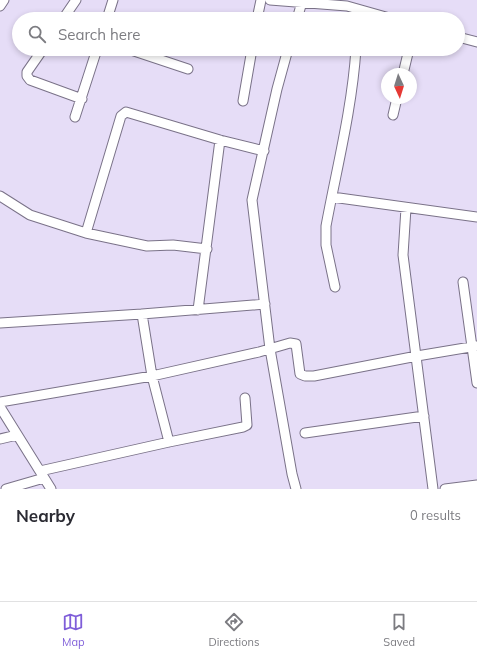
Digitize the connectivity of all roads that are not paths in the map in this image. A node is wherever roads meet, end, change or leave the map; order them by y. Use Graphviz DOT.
graph roads {
  1 [pos="4,0"];
  2 [pos="76,0"];
  3 [pos="114,0"];
  4 [pos="261,0"];
  5 [pos="270,0"];
  6 [pos="302,2"];
  7 [pos="0,6"];
  8 [pos="358,9"];
  9 [pos="68,12"];
  10 [pos="110,12"];
  11 [pos="258,12"];
  12 [pos="299,12"];
  13 [pos="358,12"];
  14 [pos="368,12"];
  15 [pos="465,39"];
  16 [pos="477,42"];
  17 [pos="38,56"];
  18 [pos="95,56"];
  19 [pos="149,56"];
  20 [pos="251,56"];
  21 [pos="286,56"];
  22 [pos="355,56"];
  23 [pos="407,56"];
  24 [pos="404,68"];
  25 [pos="188,69"];
  26 [pos="82,99"];
  27 [pos="243,101"];
  28 [pos="396,104"];
  29 [pos="393,115"];
  30 [pos="75,118"];
  31 [pos="220,140"];
  32 [pos="264,151"];
  33 [pos="0,196"];
  34 [pos="332,196"];
  35 [pos="406,208"];
  36 [pos="477,217"];
  37 [pos="86,233"];
  38 [pos="207,249"];
  39 [pos="463,282"];
  40 [pos="334,287"];
  41 [pos="265,304"];
  42 [pos="198,310"];
  43 [pos="142,314"];
  44 [pos="0,323"];
  45 [pos="474,346"];
  46 [pos="270,349"];
  47 [pos="417,356"];
  48 [pos="152,376"];
  49 [pos="477,384"];
  50 [pos="245,398"];
  51 [pos="0,402"];
  52 [pos="0,407"];
  53 [pos="424,416"];
  54 [pos="305,433"];
  55 [pos="17,435"];
  56 [pos="0,439"];
  57 [pos="169,442"];
  58 [pos="42,475"];
  59 [pos="477,485"];
  60 [pos="6,489"];
  61 [pos="51,489"];
  62 [pos="296,489"];
  63 [pos="433,489"];
  64 [pos="444,489"];
  1 -- 7 [label="street"];
  2 -- 9 [label="street"];
  3 -- 10 [label="street"];
  4 -- 11 [label="street"];
  5 -- 6 [label="street"];
  6 -- 8 [label="street"];
  6 -- 12 [label="street"];
  8 -- 13 [label="street"];
  8 -- 14 [label="street"];
  15 -- 16 [label="street"];
  17 -- 26 [label="street"];
  18 -- 26 [label="street"];
  19 -- 25 [label="street"];
  20 -- 27 [label="street"];
  21 -- 32 [label="street"];
  22 -- 34 [label="street"];
  23 -- 24 [label="street"];
  26 -- 30 [label="street"];
  28 -- 29 [label="street"];
  31 -- 32 [label="street"];
  31 -- 37 [label="street"];
  31 -- 38 [label="street"];
  32 -- 41 [label="street"];
  33 -- 37 [label="street"];
  34 -- 35 [label="street"];
  34 -- 40 [label="street"];
  35 -- 36 [label="street"];
  35 -- 47 [label="street"];
  37 -- 38 [label="street"];
  38 -- 42 [label="street"];
  39 -- 45 [label="street"];
  41 -- 42 [label="street"];
  41 -- 46 [label="street"];
  42 -- 43 [label="street"];
  43 -- 44 [label="street"];
  43 -- 48 [label="street"];
  45 -- 47 [label="street"];
  45 -- 49 [label="street"];
  46 -- 47 [label="street"];
  46 -- 48 [label="street"];
  46 -- 62 [label="street"];
  47 -- 53 [label="street"];
  48 -- 51 [label="street"];
  48 -- 57 [label="street"];
  50 -- 57 [label="street"];
  52 -- 55 [label="street"];
  53 -- 54 [label="street"];
  53 -- 63 [label="street"];
  55 -- 56 [label="street"];
  55 -- 58 [label="street"];
  57 -- 58 [label="street"];
  58 -- 60 [label="street"];
  58 -- 61 [label="street"];
  59 -- 64 [label="street"];
}
